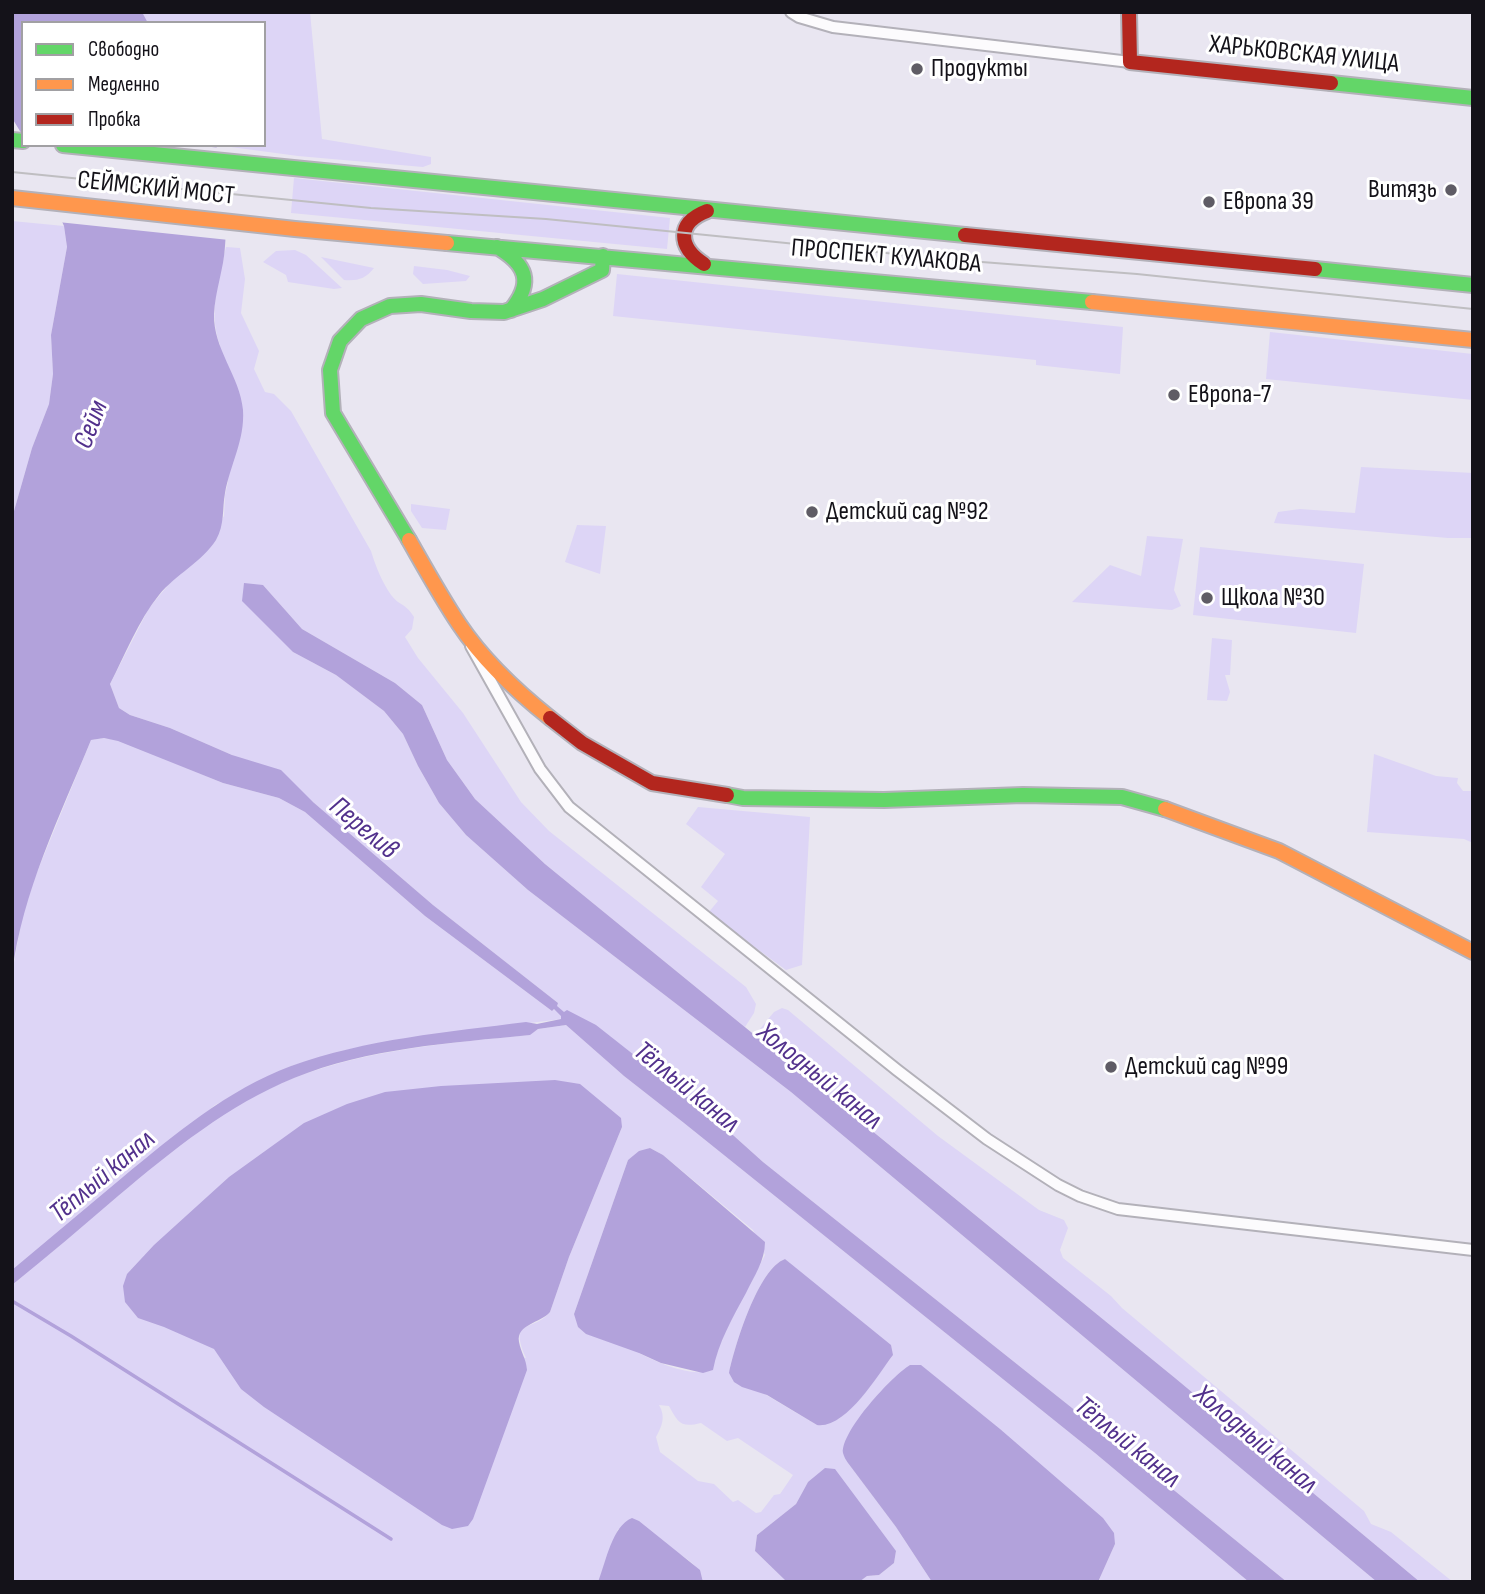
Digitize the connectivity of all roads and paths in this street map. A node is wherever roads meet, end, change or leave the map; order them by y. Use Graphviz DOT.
graph roads {
  1 [pos="791,12"];
  2 [pos="1129,12"];
  3 [pos="1130,62"];
  4 [pos="1473,97"];
  5 [pos="82,147"];
  6 [pos="295,169"];
  7 [pos="12,198"];
  8 [pos="709,211"];
  9 [pos="295,229"];
  10 [pos="496,246"];
  11 [pos="602,263"];
  12 [pos="704,264"];
  13 [pos="1473,285"];
  14 [pos="510,311"];
  15 [pos="1473,340"];
  16 [pos="460,626"];
  17 [pos="1473,952"];
  18 [pos="1473,1250"];
  1 -- 3 [label="street"];
  2 -- 3 [label="main road"];
  3 -- 4 [label="main road, ХАРЬКОВСКАЯ УЛИЦА"];
  5 -- 6 [label="main road, СЕЙМСКИЙ МОСТ"];
  6 -- 8 [label="main road, ПРОСПЕКТ КУЛАКОВА"];
  7 -- 9 [label="main road, СЕЙМСКИЙ МОСТ"];
  8 -- 12 [label="main road"];
  8 -- 13 [label="main road, ПРОСПЕКТ КУЛАКОВА"];
  9 -- 10 [label="main road, ПРОСПЕКТ КУЛАКОВА"];
  10 -- 11 [label="main road, ПРОСПЕКТ КУЛАКОВА"];
  10 -- 14 [label="main road"];
  11 -- 12 [label="main road, ПРОСПЕКТ КУЛАКОВА"];
  11 -- 14 [label="main road"];
  12 -- 15 [label="main road, ПРОСПЕКТ КУЛАКОВА"];
  14 -- 16 [label="main road"];
  16 -- 17 [label="main road"];
  16 -- 18 [label="street"];
}
